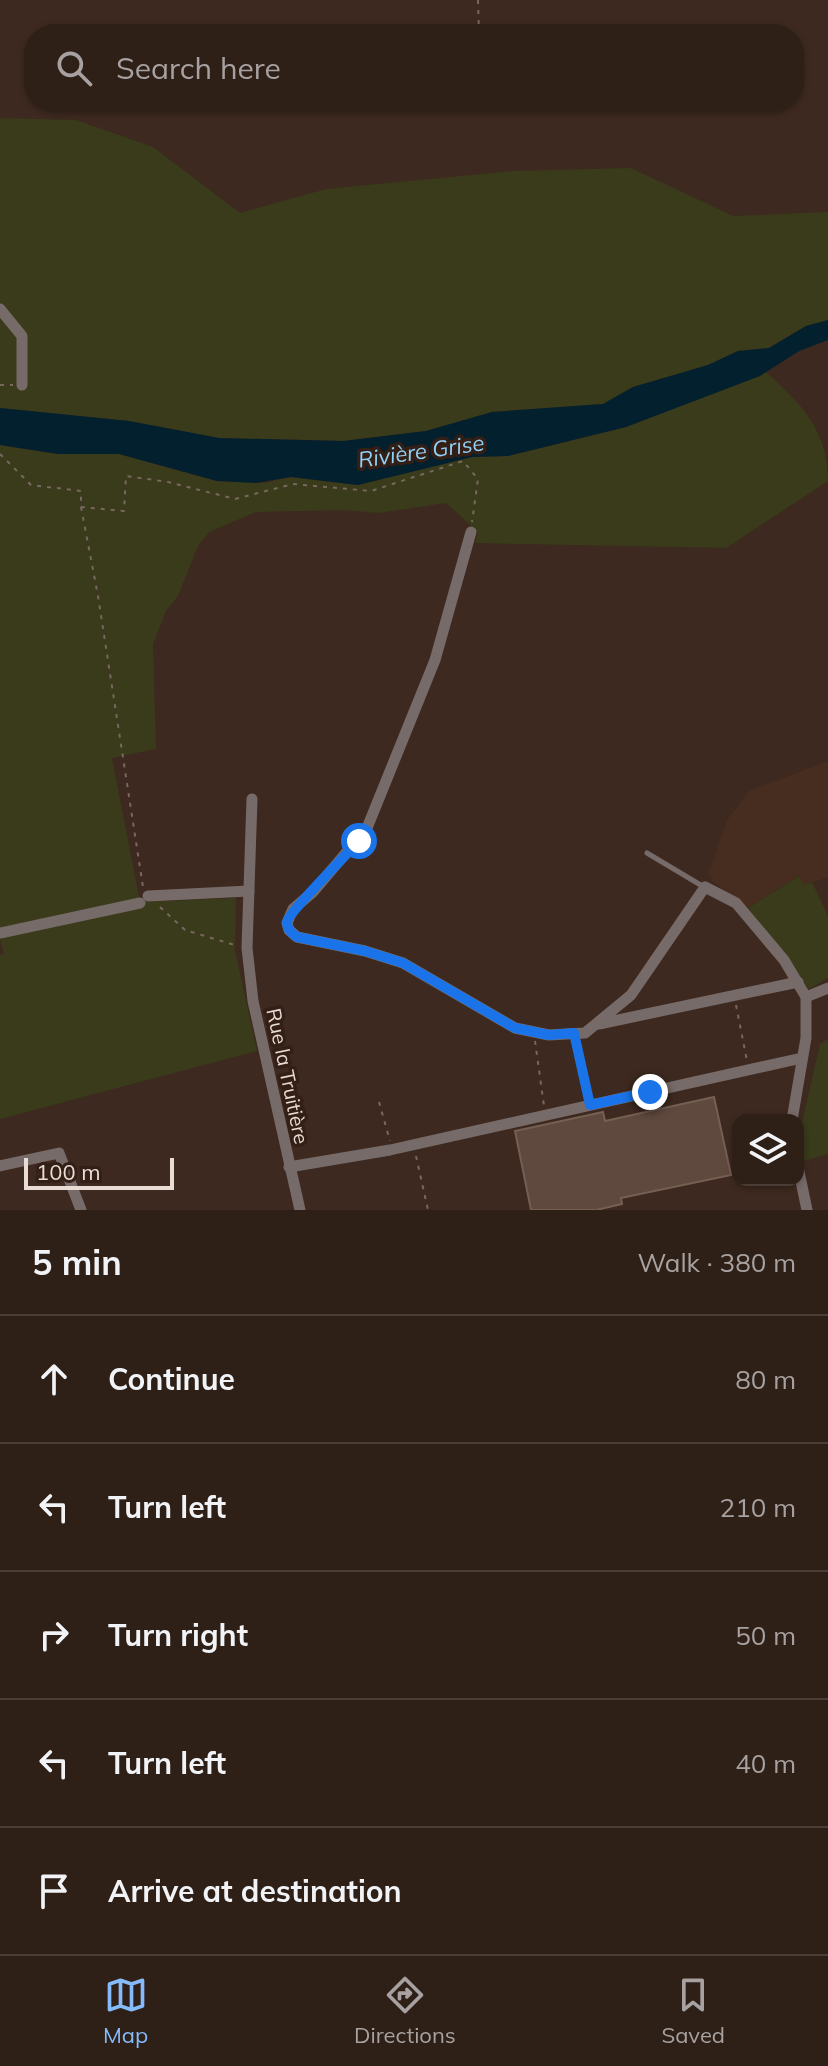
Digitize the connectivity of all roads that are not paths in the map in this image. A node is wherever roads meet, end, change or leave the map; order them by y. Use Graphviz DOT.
graph roads {
  1 [pos="0,309"];
  2 [pos="22,385"];
  3 [pos="471,532"];
  4 [pos="252,799"];
  5 [pos="647,853"];
  6 [pos="705,887"];
  7 [pos="249,891"];
  8 [pos="0,933"];
  9 [pos="798,982"];
  10 [pos="828,988"];
  11 [pos="806,997"];
  12 [pos="595,1024"];
  13 [pos="802,1058"];
  14 [pos="793,1114"];
  15 [pos="0,1166"];
  16 [pos="289,1167"];
  17 [pos="802,1186"];
  18 [pos="81,1210"];
  19 [pos="300,1210"];
  20 [pos="807,1210"];
  1 -- 2 [label="street"];
  3 -- 12 [label="street"];
  4 -- 7 [label="street, Rue la Truitière"];
  5 -- 6 [label="lane"];
  6 -- 9 [label="street"];
  6 -- 12 [label="street"];
  7 -- 8 [label="street"];
  7 -- 16 [label="street, Rue la Truitière"];
  9 -- 11 [label="street"];
  9 -- 12 [label="street"];
  10 -- 11 [label="street"];
  11 -- 13 [label="street"];
  13 -- 14 [label="street"];
  13 -- 16 [label="street"];
  15 -- 18 [label="street"];
  16 -- 19 [label="street, Rue la Truitière"];
  17 -- 20 [label="street"];
}
